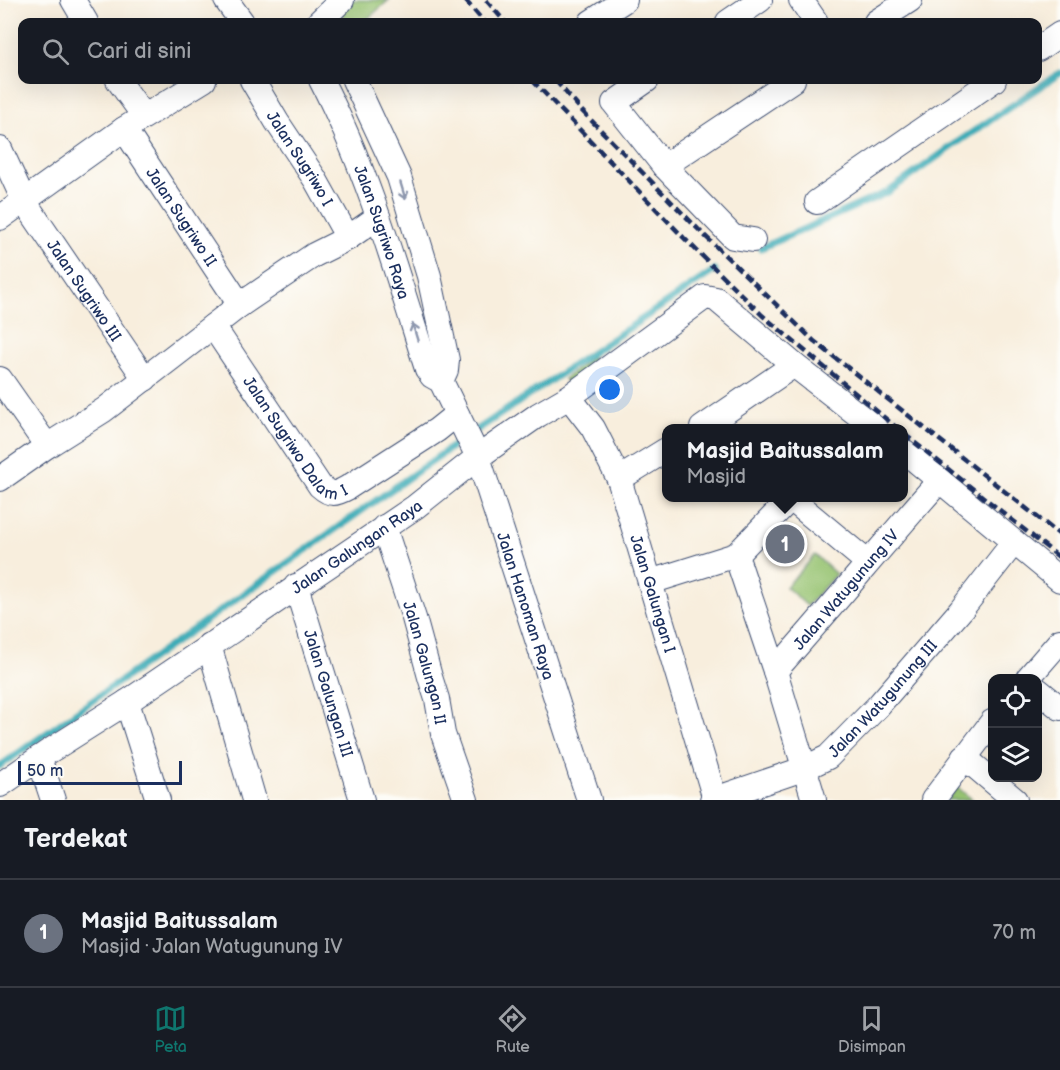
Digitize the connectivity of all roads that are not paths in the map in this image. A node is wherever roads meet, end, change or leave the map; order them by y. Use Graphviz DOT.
graph roads {
  1 [pos="73,0"];
  2 [pos="226,0"];
  3 [pos="342,0"];
  4 [pos="625,0"];
  5 [pos="760,0"];
  6 [pos="801,0"];
  7 [pos="910,0"];
  8 [pos="84,18"];
  9 [pos="239,18"];
  10 [pos="326,18"];
  11 [pos="597,18"];
  12 [pos="734,18"];
  13 [pos="813,18"];
  14 [pos="882,18"];
  15 [pos="1060,34"];
  16 [pos="1042,46"];
  17 [pos="121,84"];
  18 [pos="197,84"];
  19 [pos="254,84"];
  20 [pos="323,84"];
  21 [pos="356,84"];
  22 [pos="641,84"];
  23 [pos="787,84"];
  24 [pos="988,84"];
  25 [pos="365,103"];
  26 [pos="144,116"];
  27 [pos="341,118"];
  28 [pos="124,129"];
  29 [pos="385,147"];
  30 [pos="0,149"];
  31 [pos="357,160"];
  32 [pos="664,166"];
  33 [pos="24,201"];
  34 [pos="817,202"];
  35 [pos="378,216"];
  36 [pos="0,218"];
  37 [pos="348,238"];
  38 [pos="753,240"];
  39 [pos="240,305"];
  40 [pos="213,326"];
  41 [pos="794,365"];
  42 [pos="0,379"];
  43 [pos="145,379"];
  44 [pos="441,381"];
  45 [pos="570,397"];
  46 [pos="458,415"];
  47 [pos="712,424"];
  48 [pos="869,424"];
  49 [pos="47,446"];
  50 [pos="662,452"];
  51 [pos="476,453"];
  52 [pos="908,455"];
  53 [pos="0,479"];
  54 [pos="619,479"];
  55 [pos="940,480"];
  56 [pos="786,502"];
  57 [pos="795,502"];
  58 [pos="384,527"];
  59 [pos="1014,542"];
  60 [pos="736,555"];
  61 [pos="867,562"];
  62 [pos="1060,580"];
  63 [pos="650,582"];
  64 [pos="296,586"];
  65 [pos="1060,641"];
  66 [pos="209,645"];
  67 [pos="775,671"];
  68 [pos="1031,674"];
  69 [pos="1042,693"];
  70 [pos="127,702"];
  71 [pos="1060,708"];
  72 [pos="988,728"];
  73 [pos="964,757"];
  74 [pos="39,758"];
  75 [pos="804,769"];
  76 [pos="0,785"];
  77 [pos="52,800"];
  78 [pos="158,800"];
  79 [pos="254,800"];
  80 [pos="362,800"];
  81 [pos="466,800"];
  82 [pos="589,800"];
  83 [pos="713,800"];
  84 [pos="814,800"];
  85 [pos="933,800"];
  86 [pos="1015,800"];
  1 -- 8 [label="street"];
  2 -- 9 [label="street"];
  3 -- 10 [label="street"];
  4 -- 11 [label="street"];
  5 -- 12 [label="street"];
  6 -- 13 [label="street"];
  7 -- 14 [label="street"];
  15 -- 16 [label="street"];
  17 -- 26 [label="street"];
  18 -- 26 [label="street"];
  19 -- 37 [label="street, Jalan Sugriwo I"];
  20 -- 27 [label="street, Jalan Sugriwo Raya"];
  21 -- 25 [label="street, Jalan Sugriwo Raya"];
  22 -- 32 [label="street"];
  23 -- 32 [label="street"];
  24 -- 34 [label="street"];
  25 -- 27 [label="street"];
  25 -- 29 [label="street, Jalan Sugriwo Raya"];
  26 -- 28 [label="street"];
  27 -- 31 [label="street, Jalan Sugriwo Raya"];
  28 -- 33 [label="street"];
  28 -- 39 [label="street, Jalan Sugriwo II"];
  29 -- 31 [label="street"];
  29 -- 44 [label="street, Jalan Sugriwo Raya, one-way"];
  30 -- 33 [label="street, Jalan Sugriwo III"];
  31 -- 35 [label="street, Jalan Sugriwo Raya"];
  32 -- 38 [label="street"];
  33 -- 36 [label="street"];
  33 -- 43 [label="street, Jalan Sugriwo III"];
  35 -- 37 [label="street"];
  44 -- 35 [label="street, Jalan Sugriwo Raya, one-way"];
  37 -- 39 [label="street"];
  39 -- 40 [label="street"];
  40 -- 43 [label="street"];
  40 -- 46 [label="street, Jalan Sugriwo Dalam I"];
  41 -- 45 [label="street, Jalan Galungan Raya"];
  41 -- 47 [label="street"];
  41 -- 48 [label="street"];
  42 -- 49 [label="street"];
  43 -- 49 [label="street"];
  44 -- 46 [label="street, Jalan Sugriwo Raya"];
  45 -- 51 [label="street, Jalan Galungan Raya"];
  45 -- 54 [label="street, Jalan Galungan I"];
  46 -- 51 [label="street, Jalan Hanoman Raya"];
  49 -- 53 [label="street"];
  50 -- 54 [label="street"];
  51 -- 58 [label="street, Jalan Galungan Raya"];
  51 -- 82 [label="street, Jalan Hanoman Raya"];
  52 -- 55 [label="street"];
  54 -- 63 [label="street, Jalan Galungan I"];
  55 -- 59 [label="street"];
  55 -- 61 [label="street, Jalan Watugunung IV"];
  56 -- 60 [label="street"];
  57 -- 61 [label="street"];
  58 -- 64 [label="street, Jalan Galungan Raya"];
  58 -- 81 [label="street, Jalan Galungan II"];
  59 -- 62 [label="street"];
  59 -- 75 [label="street, Jalan Watugunung III"];
  60 -- 63 [label="street"];
  60 -- 67 [label="street, Jalan Watugunung IV"];
  61 -- 67 [label="street, Jalan Watugunung IV"];
  63 -- 83 [label="street, Jalan Galungan I"];
  64 -- 66 [label="street, Jalan Galungan Raya"];
  64 -- 80 [label="street, Jalan Galungan III"];
  65 -- 68 [label="street"];
  66 -- 70 [label="street, Jalan Galungan Raya"];
  66 -- 79 [label="street"];
  67 -- 75 [label="street, Jalan Watugunung IV"];
  69 -- 71 [label="street"];
  70 -- 74 [label="street, Jalan Galungan Raya"];
  70 -- 78 [label="street"];
  72 -- 73 [label="street"];
  73 -- 85 [label="street"];
  73 -- 86 [label="street"];
  74 -- 76 [label="street, Jalan Galungan Raya"];
  74 -- 77 [label="street"];
  75 -- 83 [label="street, Jalan Watugunung III"];
  75 -- 84 [label="street, Jalan Watugunung IV"];
}
